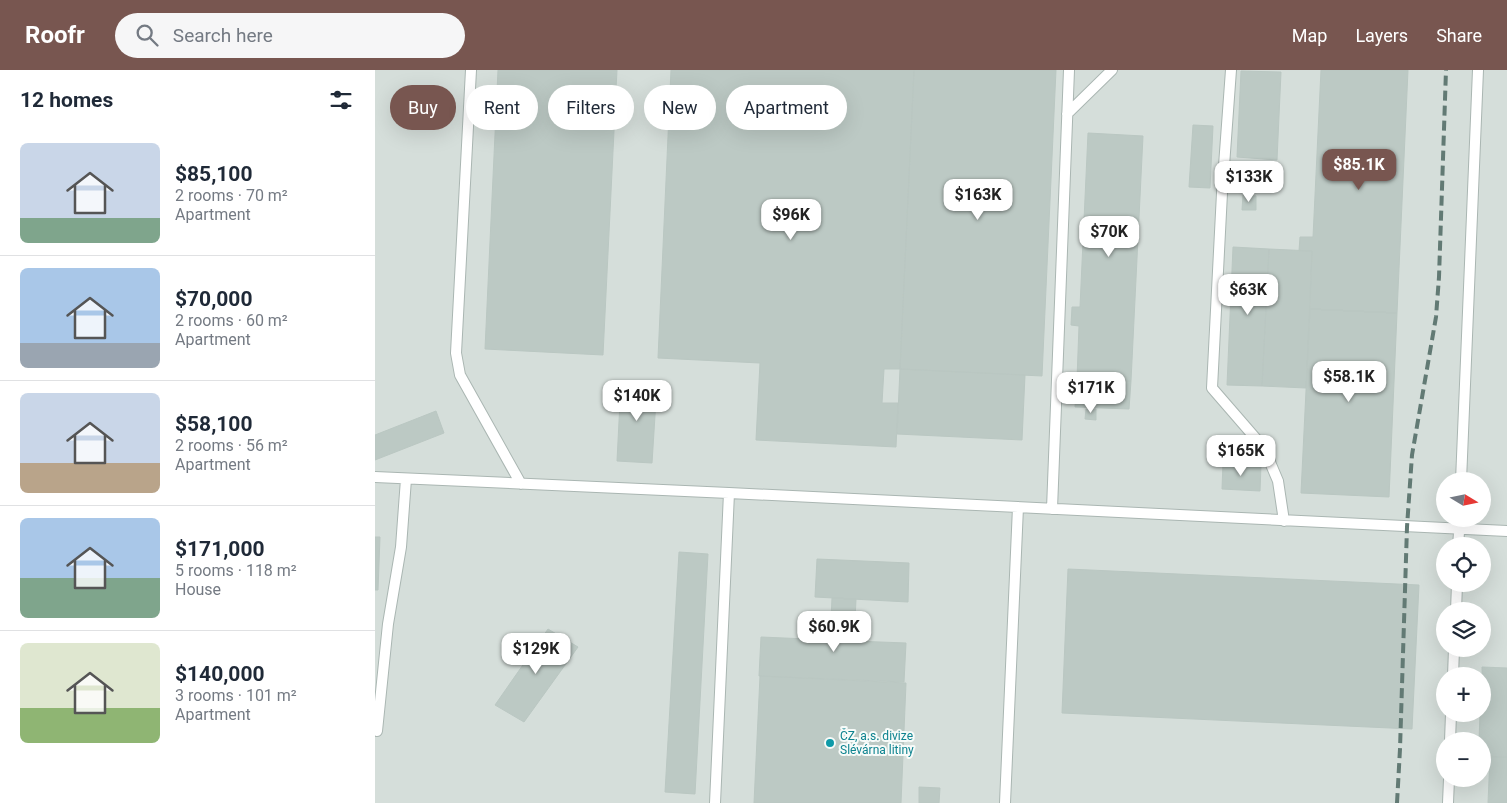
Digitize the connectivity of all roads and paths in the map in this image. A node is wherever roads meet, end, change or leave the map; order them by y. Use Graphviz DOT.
graph roads {
  1 [pos="471,70"];
  2 [pos="1069,70"];
  3 [pos="1112,70"];
  4 [pos="1231,70"];
  5 [pos="1479,70"];
  6 [pos="1067,114"];
  7 [pos="1461,472"];
  8 [pos="375,478"];
  9 [pos="406,479"];
  10 [pos="521,484"];
  11 [pos="729,493"];
  12 [pos="1018,507"];
  13 [pos="1052,509"];
  14 [pos="1285,521"];
  15 [pos="1436,524"];
  16 [pos="1483,528"];
  17 [pos="1507,532"];
  18 [pos="377,730"];
  19 [pos="1449,787"];
  20 [pos="715,803"];
  21 [pos="1005,803"];
  22 [pos="1448,803"];
  1 -- 10 [label="lane"];
  2 -- 6 [label="lane"];
  3 -- 6 [label="lane"];
  4 -- 14 [label="lane"];
  5 -- 7 [label="lane"];
  6 -- 13 [label="lane"];
  8 -- 9 [label="lane"];
  9 -- 10 [label="lane"];
  9 -- 18 [label="lane"];
  10 -- 11 [label="lane"];
  11 -- 12 [label="lane"];
  11 -- 20 [label="lane"];
  12 -- 13 [label="lane"];
  12 -- 21 [label="lane"];
  13 -- 14 [label="lane"];
  14 -- 15 [label="lane"];
  16 -- 17 [label="lane"];
  19 -- 22 [label="lane"];
}
